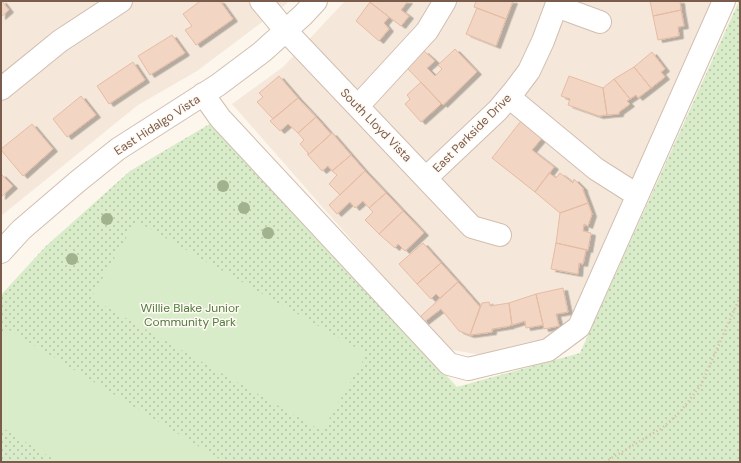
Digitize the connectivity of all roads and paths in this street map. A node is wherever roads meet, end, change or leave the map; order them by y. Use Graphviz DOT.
graph roads {
  1 [pos="121,1"];
  2 [pos="261,1"];
  3 [pos="316,1"];
  4 [pos="445,1"];
  5 [pos="724,1"];
  6 [pos="557,4"];
  7 [pos="600,22"];
  8 [pos="286,30"];
  9 [pos="1,89"];
  10 [pos="203,94"];
  11 [pos="509,97"];
  12 [pos="358,106"];
  13 [pos="426,178"];
  14 [pos="637,195"];
  15 [pos="500,235"];
  16 [pos="1,252"];
  17 [pos="740,297"];
  18 [pos="605,462"];
  1 -- 9 [label="street"];
  2 -- 8 [label="street, South Lloyd Vista"];
  3 -- 8 [label="street, East Hidalgo Vista"];
  4 -- 12 [label="street"];
  5 -- 14 [label="street"];
  6 -- 7 [label="street"];
  6 -- 11 [label="street, East Parkside Drive"];
  8 -- 10 [label="street, East Hidalgo Vista"];
  8 -- 12 [label="street, South Lloyd Vista"];
  10 -- 14 [label="street"];
  10 -- 16 [label="street, East Hidalgo Vista"];
  11 -- 13 [label="street, East Parkside Drive"];
  11 -- 14 [label="street"];
  12 -- 13 [label="street, South Lloyd Vista"];
  13 -- 15 [label="street, South Lloyd Vista"];
  17 -- 18 [label="path"];
}
